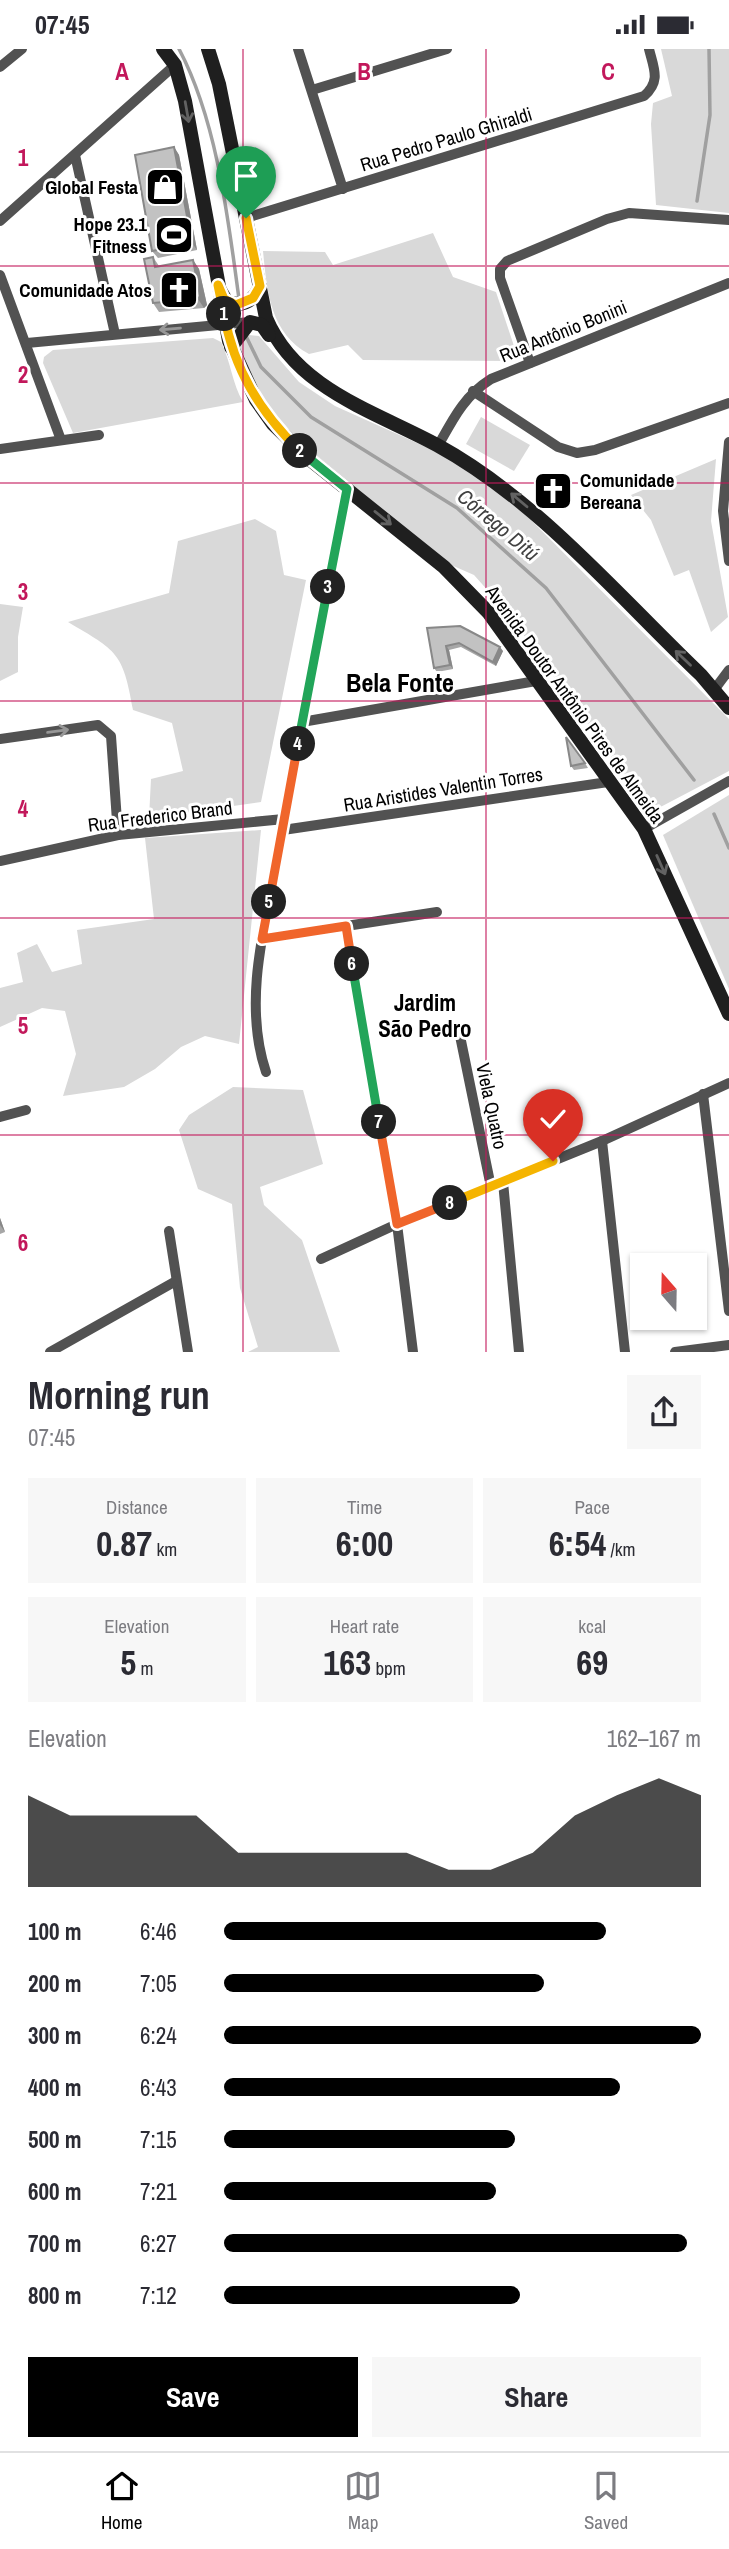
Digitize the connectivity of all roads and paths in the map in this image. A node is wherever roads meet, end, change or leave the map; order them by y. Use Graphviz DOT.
graph roads {
  1 [pos="22,49"];
  2 [pos="163,49"];
  3 [pos="208,49"];
  4 [pos="298,49"];
  5 [pos="447,49"];
  6 [pos="649,49"];
  7 [pos="174,65"];
  8 [pos="0,67"];
  9 [pos="312,90"];
  10 [pos="75,155"];
  11 [pos="343,189"];
  12 [pos="246,218"];
  13 [pos="729,220"];
  14 [pos="0,221"];
  15 [pos="0,275"];
  16 [pos="729,283"];
  17 [pos="218,285"];
  18 [pos="260,286"];
  19 [pos="250,322"];
  20 [pos="225,324"];
  21 [pos="115,334"];
  22 [pos="27,343"];
  23 [pos="231,347"];
  24 [pos="530,363"];
  25 [pos="305,372"];
  26 [pos="473,391"];
  27 [pos="729,403"];
  28 [pos="99,435"];
  29 [pos="61,440"];
  30 [pos="729,442"];
  31 [pos="439,446"];
  32 [pos="0,449"];
  33 [pos="347,489"];
  34 [pos="726,510"];
  35 [pos="729,561"];
  36 [pos="729,670"];
  37 [pos="536,681"];
  38 [pos="714,690"];
  39 [pos="729,708"];
  40 [pos="302,722"];
  41 [pos="0,739"];
  42 [pos="729,781"];
  43 [pos="608,782"];
  44 [pos="284,825"];
  45 [pos="644,829"];
  46 [pos="118,835"];
  47 [pos="0,861"];
  48 [pos="437,912"];
  49 [pos="346,926"];
  50 [pos="262,939"];
  51 [pos="729,1014"];
  52 [pos="459,1031"];
  53 [pos="267,1072"];
  54 [pos="729,1083"];
  55 [pos="703,1094"];
  56 [pos="26,1110"];
  57 [pos="0,1117"];
  58 [pos="602,1141"];
  59 [pos="503,1182"];
  60 [pos="491,1187"];
  61 [pos="397,1224"];
  62 [pos="169,1231"];
  63 [pos="321,1259"];
  64 [pos="176,1281"];
  65 [pos="729,1311"];
  66 [pos="729,1345"];
  67 [pos="50,1352"];
  68 [pos="188,1352"];
  69 [pos="413,1352"];
  70 [pos="519,1352"];
  71 [pos="625,1352"];
  72 [pos="675,1352"];
  1 -- 8 [label="street"];
  2 -- 7 [label="main road, Avenida Doutor Antônio Pires de Almeida"];
  3 -- 12 [label="main road"];
  4 -- 9 [label="street"];
  5 -- 9 [label="street"];
  6 -- 11 [label="street, Rua Pedro Paulo Ghiraldi"];
  7 -- 10 [label="street"];
  7 -- 17 [label="main road, Avenida Doutor Antônio Pires de Almeida, one-way"];
  9 -- 11 [label="street"];
  10 -- 14 [label="street"];
  10 -- 21 [label="street"];
  11 -- 12 [label="street, Rua Pedro Paulo Ghiraldi"];
  12 -- 18 [label="main road"];
  13 -- 24 [label="street"];
  15 -- 22 [label="street"];
  16 -- 24 [label="street, Rua Antônio Bonini"];
  17 -- 18 [label="main road"];
  17 -- 20 [label="main road, Avenida Doutor Antônio Pires de Almeida"];
  18 -- 25 [label="main road"];
  19 -- 20 [label="street"];
  19 -- 23 [label="main road"];
  19 -- 25 [label="main road"];
  20 -- 21 [label="street, one-way"];
  20 -- 23 [label="main road, Avenida Doutor Antônio Pires de Almeida"];
  21 -- 22 [label="street"];
  22 -- 29 [label="street"];
  23 -- 33 [label="main road, Avenida Doutor Antônio Pires de Almeida"];
  24 -- 26 [label="street, Rua Antônio Bonini"];
  25 -- 31 [label="main road"];
  26 -- 27 [label="street"];
  26 -- 31 [label="street, Rua Antônio Bonini"];
  28 -- 29 [label="street"];
  29 -- 32 [label="street"];
  30 -- 34 [label="street"];
  38 -- 31 [label="main road, one-way"];
  33 -- 37 [label="main road, Avenida Doutor Antônio Pires de Almeida, one-way"];
  33 -- 40 [label="street"];
  34 -- 35 [label="street"];
  36 -- 38 [label="street"];
  37 -- 40 [label="street"];
  37 -- 43 [label="main road, Avenida Doutor Antônio Pires de Almeida"];
  38 -- 39 [label="main road"];
  40 -- 44 [label="street"];
  41 -- 46 [label="street, one-way"];
  42 -- 45 [label="street"];
  43 -- 44 [label="street, Rua Aristides Valentin Torres"];
  43 -- 45 [label="main road, Avenida Doutor Antônio Pires de Almeida"];
  44 -- 46 [label="street, Rua Frederico Brand"];
  44 -- 50 [label="street"];
  45 -- 51 [label="main road, Avenida Doutor Antônio Pires de Almeida, one-way"];
  46 -- 47 [label="street, Rua Frederico Brand"];
  48 -- 49 [label="street"];
  49 -- 50 [label="street"];
  49 -- 61 [label="street"];
  50 -- 53 [label="street"];
  52 -- 60 [label="street, Viela Quatro"];
  54 -- 55 [label="street"];
  55 -- 58 [label="street"];
  55 -- 65 [label="street"];
  56 -- 57 [label="street"];
  58 -- 59 [label="street"];
  58 -- 71 [label="street"];
  59 -- 60 [label="street"];
  59 -- 70 [label="street"];
  60 -- 61 [label="street"];
  61 -- 63 [label="street"];
  61 -- 69 [label="street"];
  62 -- 64 [label="street"];
  64 -- 67 [label="street"];
  64 -- 68 [label="street"];
  66 -- 72 [label="street"];
}
